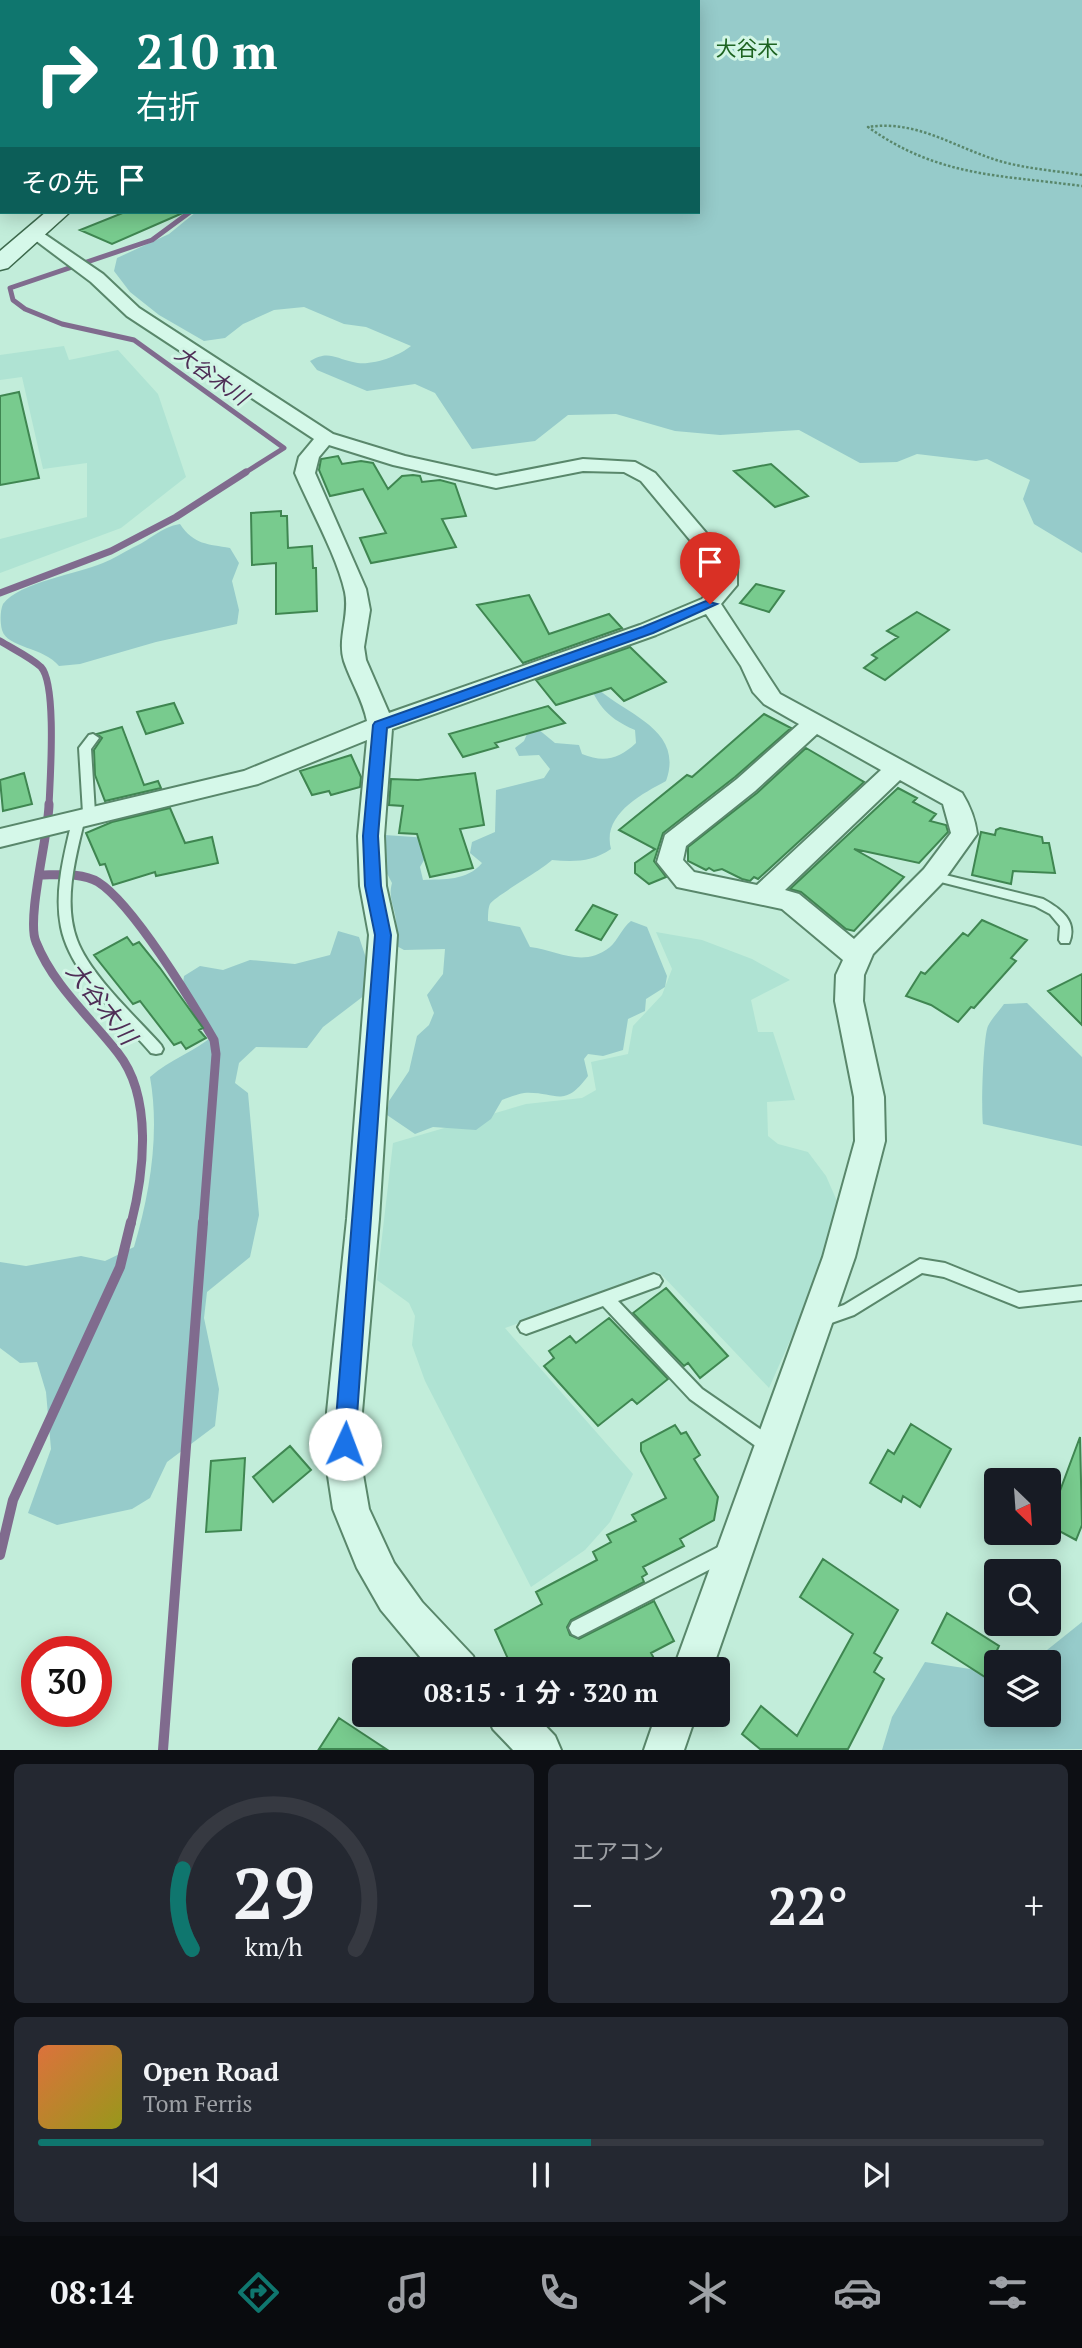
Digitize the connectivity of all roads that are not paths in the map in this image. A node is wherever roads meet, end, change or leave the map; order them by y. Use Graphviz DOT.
graph roads {
  1 [pos="57,214"];
  2 [pos="37,234"];
  3 [pos="0,263"];
  4 [pos="326,438"];
  5 [pos="710,604"];
  6 [pos="815,723"];
  7 [pos="380,725"];
  8 [pos="93,738"];
  9 [pos="897,769"];
  10 [pos="76,821"];
  11 [pos="0,838"];
  12 [pos="933,876"];
  13 [pos="764,894"];
  14 [pos="1065,940"];
  15 [pos="857,956"];
  16 [pos="156,1049"];
  17 [pos="654,1280"];
  18 [pos="1082,1293"];
  19 [pos="606,1298"];
  20 [pos="816,1322"];
  21 [pos="526,1327"];
  22 [pos="770,1447"];
  23 [pos="734,1548"];
  24 [pos="578,1628"];
  25 [pos="445,1657"];
  26 [pos="696,1657"];
  27 [pos="520,1727"];
  28 [pos="672,1727"];
  29 [pos="541,1749"];
  30 [pos="664,1749"];
  1 -- 2 [label="main road"];
  2 -- 3 [label="main road"];
  2 -- 4 [label="street"];
  4 -- 5 [label="street"];
  4 -- 7 [label="street"];
  5 -- 6 [label="street"];
  5 -- 7 [label="street"];
  6 -- 9 [label="street"];
  6 -- 13 [label="street"];
  7 -- 10 [label="street"];
  7 -- 25 [label="street"];
  8 -- 10 [label="lane"];
  9 -- 12 [label="street"];
  9 -- 13 [label="street"];
  10 -- 11 [label="street"];
  10 -- 16 [label="lane"];
  12 -- 14 [label="lane"];
  12 -- 15 [label="street"];
  13 -- 15 [label="street"];
  15 -- 20 [label="street"];
  17 -- 19 [label="lane"];
  18 -- 20 [label="lane"];
  19 -- 21 [label="lane"];
  19 -- 22 [label="lane"];
  20 -- 22 [label="street"];
  22 -- 23 [label="street"];
  23 -- 24 [label="lane"];
  23 -- 26 [label="street"];
  27 -- 29 [label="street"];
  28 -- 30 [label="street"];
}
